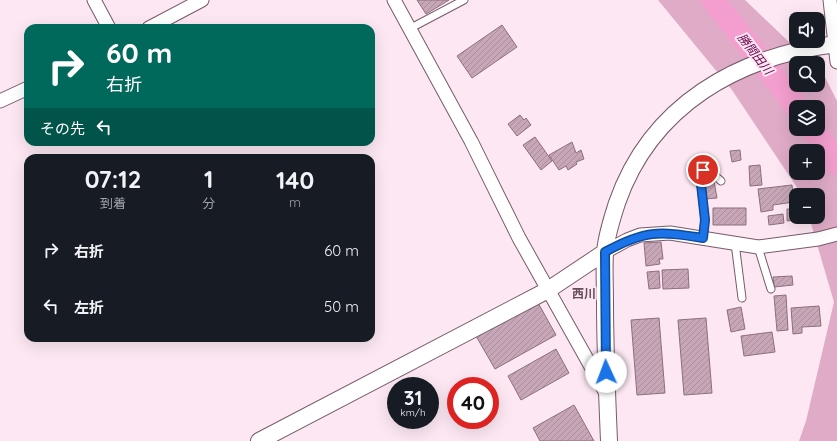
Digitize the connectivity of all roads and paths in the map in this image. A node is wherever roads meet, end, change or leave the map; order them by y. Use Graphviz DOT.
graph roads {
  1 [pos="94,0"];
  2 [pos="202,0"];
  3 [pos="394,0"];
  4 [pos="464,0"];
  5 [pos="830,0"];
  6 [pos="107,24"];
  7 [pos="157,24"];
  8 [pos="409,29"];
  9 [pos="836,44"];
  10 [pos="837,62"];
  11 [pos="24,90"];
  12 [pos="0,101"];
  13 [pos="721,181"];
  14 [pos="837,234"];
  15 [pos="703,238"];
  16 [pos="734,243"];
  17 [pos="758,247"];
  18 [pos="605,252"];
  19 [pos="771,289"];
  20 [pos="548,290"];
  21 [pos="742,298"];
  22 [pos="607,395"];
  23 [pos="259,441"];
  24 [pos="609,441"];
  1 -- 6 [label="street"];
  2 -- 7 [label="street"];
  3 -- 8 [label="street"];
  4 -- 8 [label="lane"];
  5 -- 9 [label="street"];
  8 -- 20 [label="street"];
  9 -- 10 [label="street"];
  9 -- 18 [label="street"];
  11 -- 12 [label="street"];
  13 -- 15 [label="lane"];
  14 -- 17 [label="street"];
  15 -- 16 [label="street"];
  15 -- 18 [label="street"];
  16 -- 17 [label="street"];
  16 -- 21 [label="lane"];
  17 -- 19 [label="lane"];
  18 -- 20 [label="street"];
  18 -- 22 [label="street"];
  20 -- 22 [label="street"];
  20 -- 23 [label="street"];
  22 -- 24 [label="street"];
}
